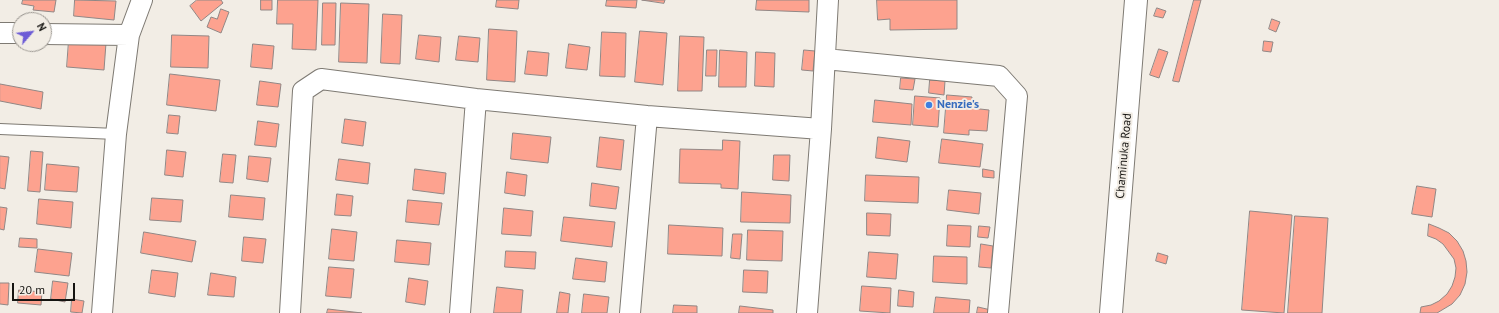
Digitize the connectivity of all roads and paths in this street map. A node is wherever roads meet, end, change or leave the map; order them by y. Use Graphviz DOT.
graph roads {
  1 [pos="142,0"];
  2 [pos="828,0"];
  3 [pos="1136,0"];
  4 [pos="0,33"];
  5 [pos="12,33"];
  6 [pos="52,34"];
  7 [pos="129,35"];
  8 [pos="825,58"];
  9 [pos="476,99"];
  10 [pos="647,116"];
  11 [pos="0,129"];
  12 [pos="821,129"];
  13 [pos="116,134"];
  14 [pos="102,313"];
  15 [pos="290,313"];
  16 [pos="460,313"];
  17 [pos="630,313"];
  18 [pos="807,313"];
  19 [pos="998,313"];
  20 [pos="1111,313"];
  1 -- 7 [label="street"];
  2 -- 8 [label="street"];
  3 -- 20 [label="main road, Chaminuka Road"];
  4 -- 5 [label="street"];
  6 -- 7 [label="street"];
  7 -- 13 [label="street"];
  8 -- 12 [label="street"];
  8 -- 19 [label="street"];
  9 -- 10 [label="street"];
  9 -- 15 [label="street"];
  9 -- 16 [label="street"];
  10 -- 12 [label="street"];
  10 -- 17 [label="street"];
  11 -- 13 [label="lane"];
  12 -- 18 [label="street"];
  13 -- 14 [label="street"];
}
